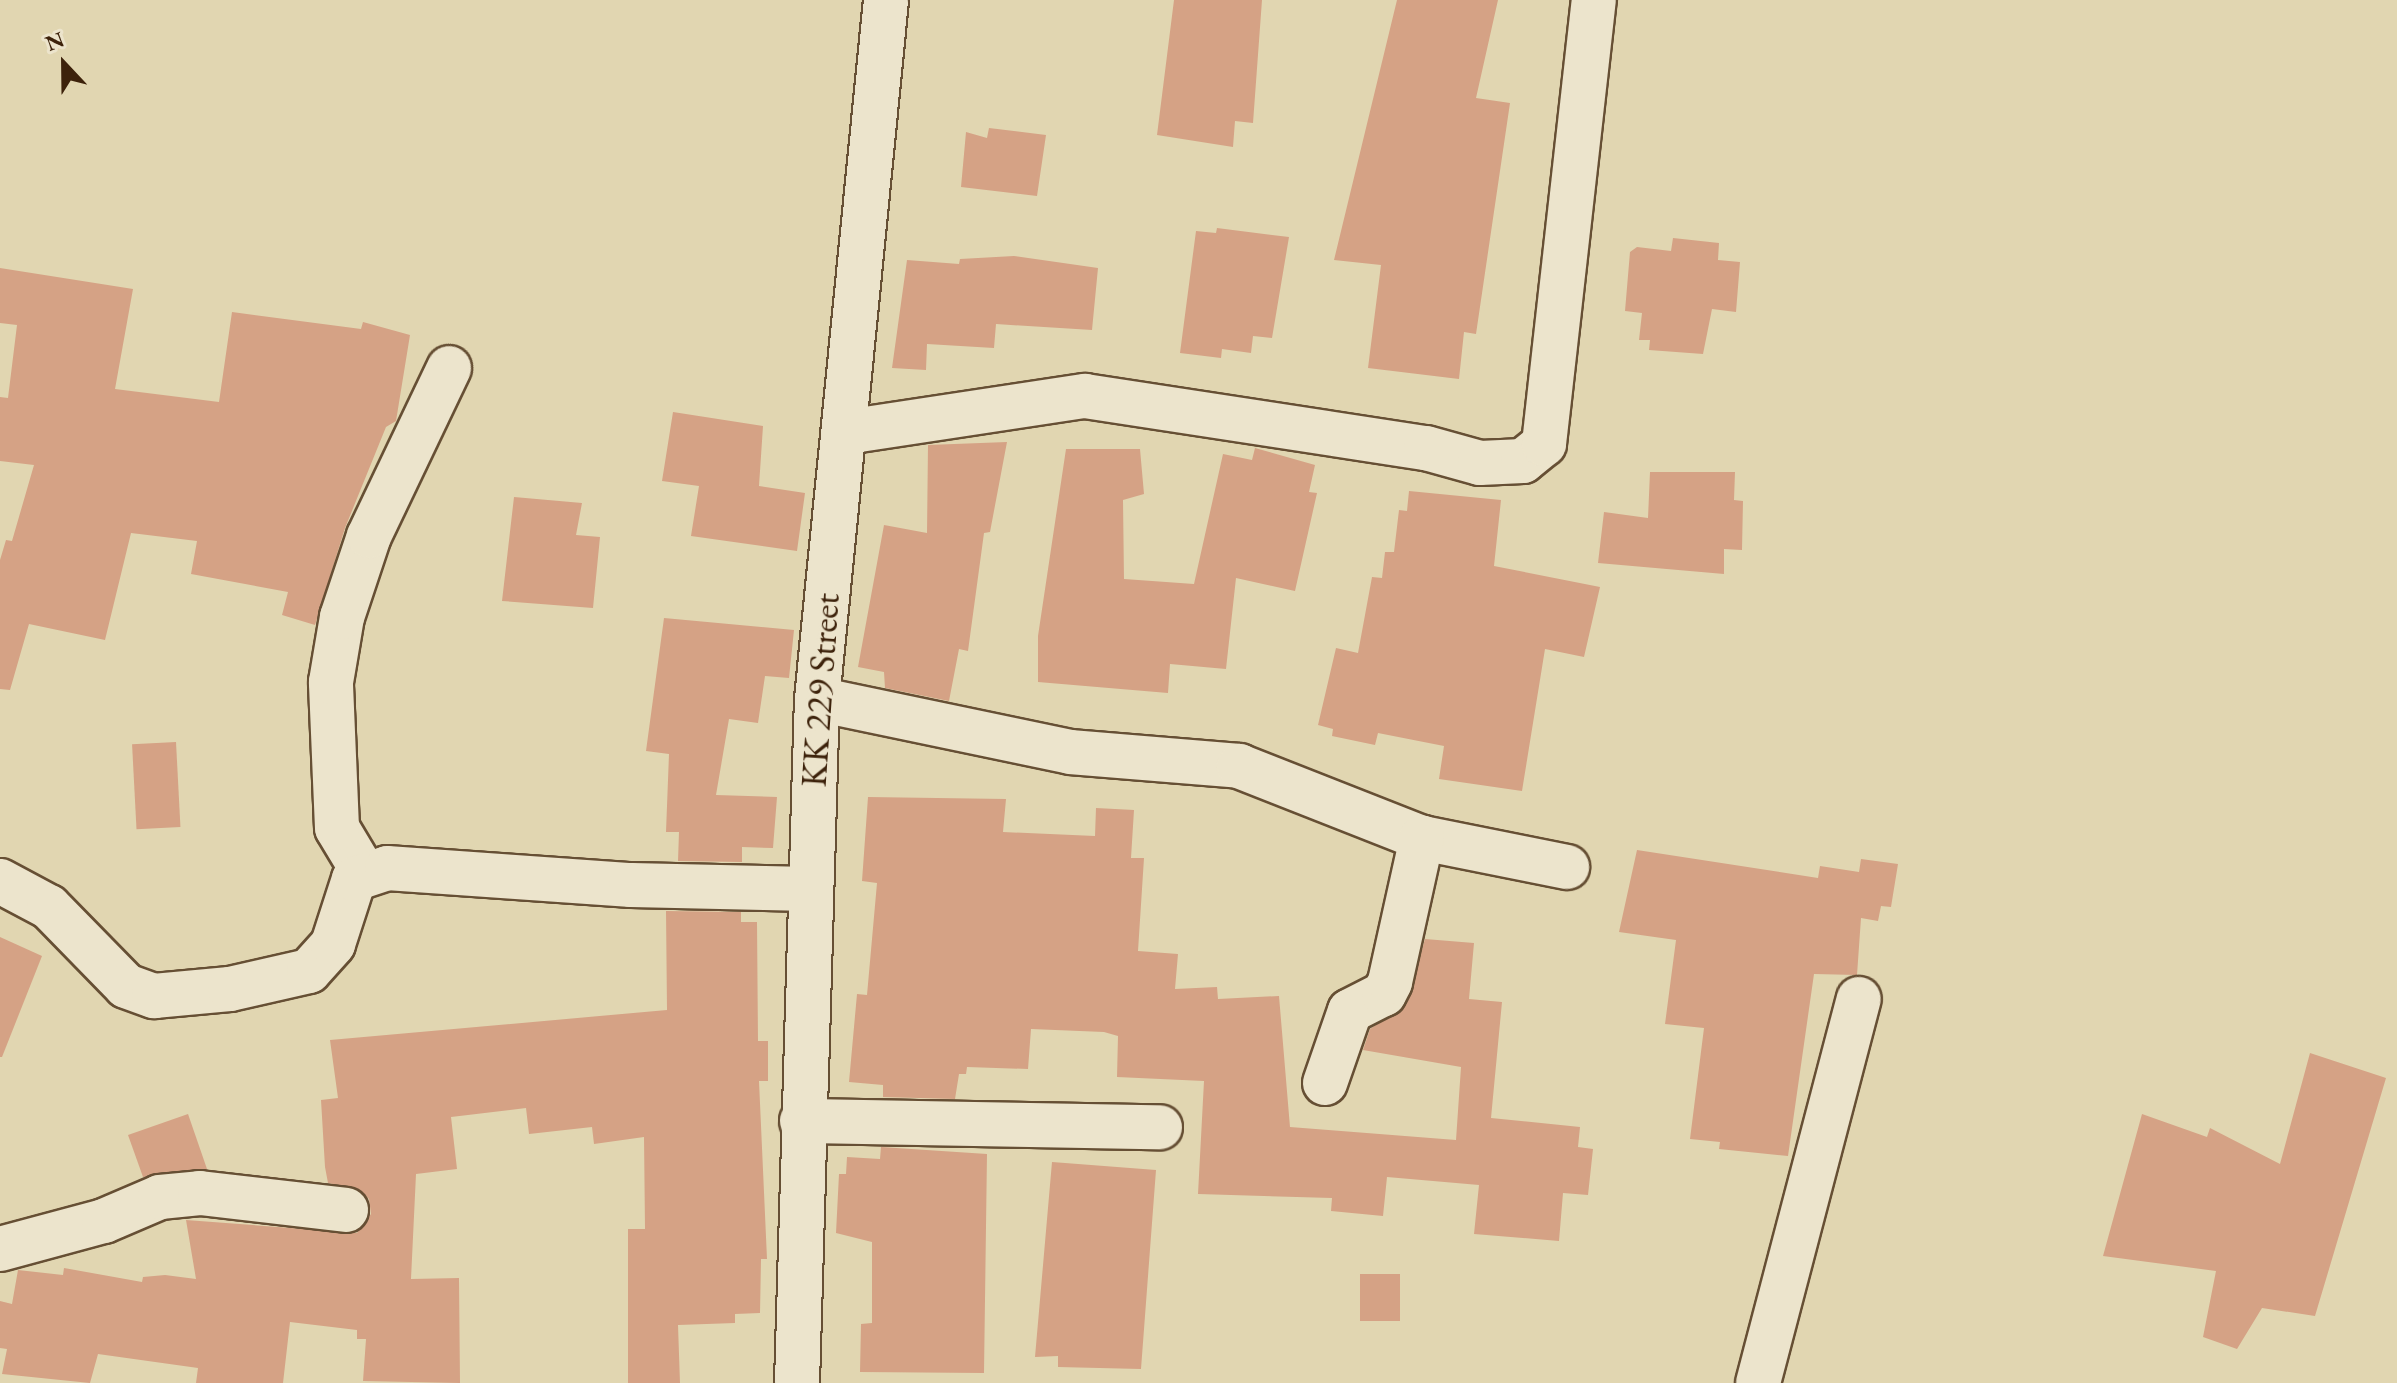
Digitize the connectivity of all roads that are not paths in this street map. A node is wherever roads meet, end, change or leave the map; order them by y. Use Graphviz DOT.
graph roads {
  1 [pos="886,0"];
  2 [pos="1594,0"];
  3 [pos="449,368"];
  4 [pos="846,432"];
  5 [pos="817,699"];
  6 [pos="1422,838"];
  7 [pos="1567,867"];
  8 [pos="364,873"];
  9 [pos="0,881"];
  10 [pos="809,889"];
  11 [pos="1859,999"];
  12 [pos="1325,1083"];
  13 [pos="802,1121"];
  14 [pos="1160,1127"];
  15 [pos="346,1210"];
  16 [pos="0,1249"];
  17 [pos="797,1383"];
  18 [pos="1758,1383"];
  1 -- 4 [label="street, KK 229 Street"];
  2 -- 4 [label="street"];
  3 -- 8 [label="street"];
  4 -- 5 [label="street, KK 229 Street"];
  5 -- 6 [label="street"];
  5 -- 10 [label="street, KK 229 Street"];
  6 -- 7 [label="street"];
  6 -- 12 [label="street"];
  8 -- 9 [label="street"];
  8 -- 10 [label="street"];
  10 -- 13 [label="street, KK 229 Street"];
  11 -- 18 [label="street"];
  13 -- 14 [label="street"];
  13 -- 17 [label="street, KK 229 Street"];
  15 -- 16 [label="street"];
}
